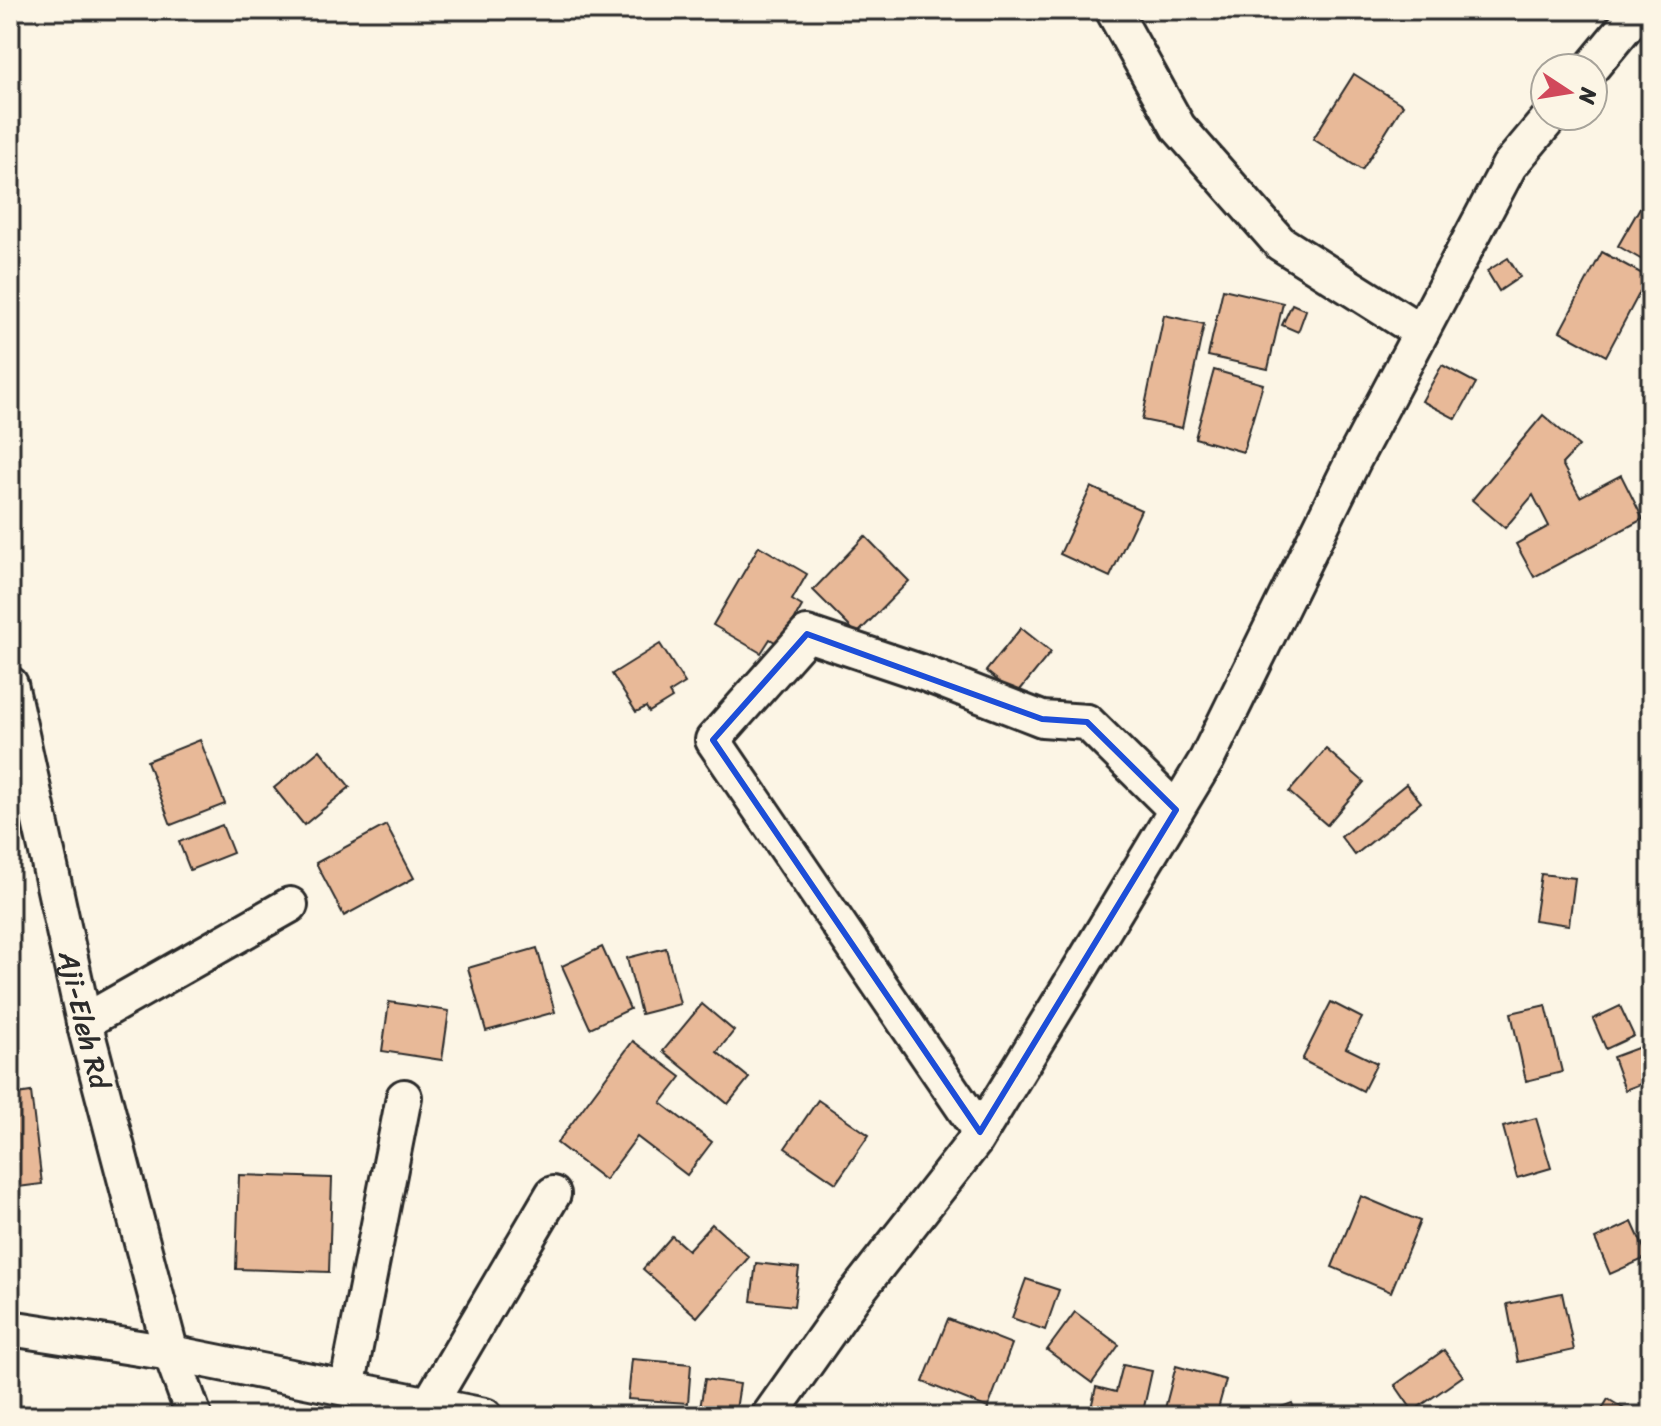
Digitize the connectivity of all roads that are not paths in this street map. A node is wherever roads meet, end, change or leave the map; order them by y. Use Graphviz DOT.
graph roads {
  1 [pos="1113,10"];
  2 [pos="1639,10"];
  3 [pos="1604,52"];
  4 [pos="1538,132"];
  5 [pos="1421,332"];
  6 [pos="10,684"];
  7 [pos="1176,810"];
  8 [pos="290,905"];
  9 [pos="84,1022"];
  10 [pos="404,1097"];
  11 [pos="980,1132"];
  12 [pos="553,1194"];
  13 [pos="10,1328"];
  14 [pos="171,1353"];
  15 [pos="347,1388"];
  16 [pos="429,1405"];
  17 [pos="194,1416"];
  18 [pos="485,1416"];
  19 [pos="769,1416"];
  1 -- 5 [label="street"];
  2 -- 3 [label="street"];
  4 -- 5 [label="street"];
  5 -- 7 [label="street"];
  6 -- 9 [label="street, Aji-Eleh Rd"];
  7 -- 11 [label="street"];
  7 -- 11 [label="street"];
  8 -- 9 [label="street"];
  9 -- 14 [label="street, Aji-Eleh Rd"];
  10 -- 15 [label="street"];
  11 -- 19 [label="street"];
  12 -- 16 [label="street"];
  13 -- 14 [label="street"];
  14 -- 15 [label="street"];
  14 -- 17 [label="street, Aji-Eleh Rd"];
  15 -- 16 [label="street"];
  16 -- 18 [label="street"];
}
